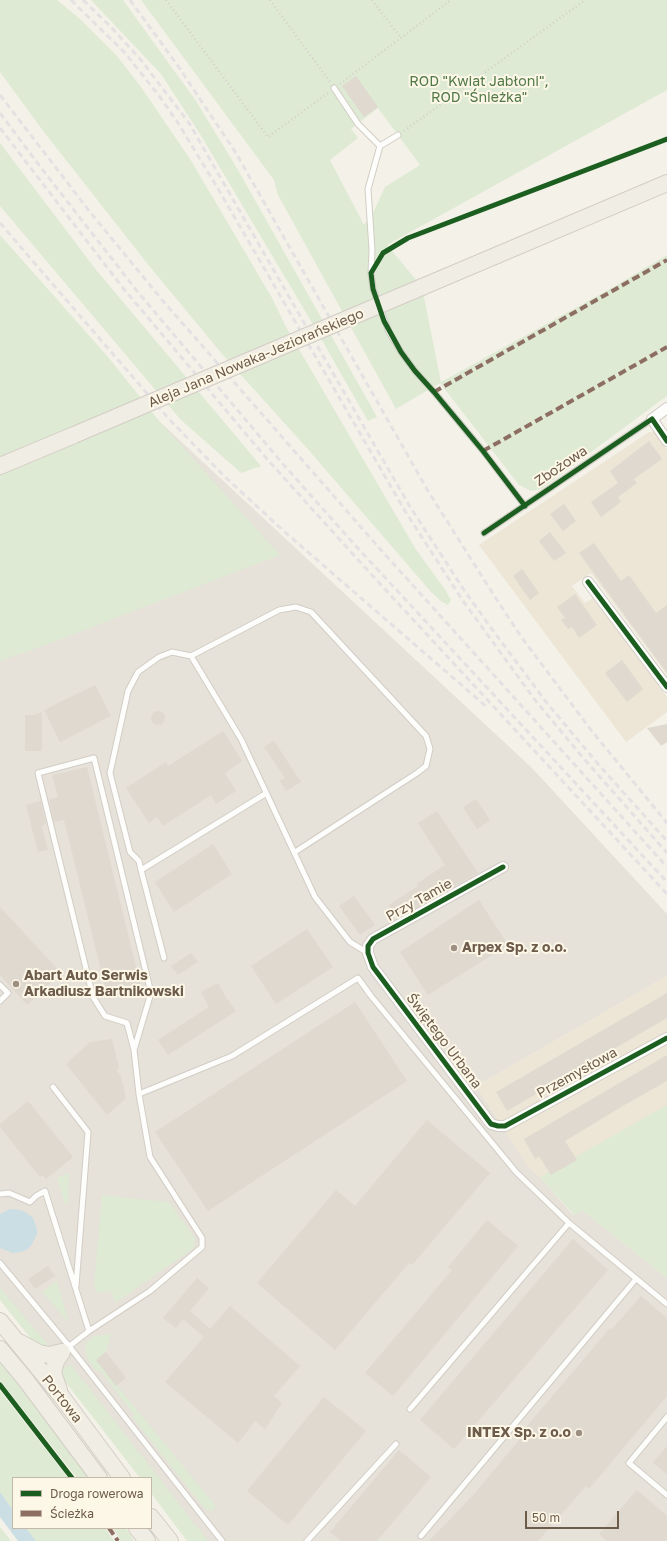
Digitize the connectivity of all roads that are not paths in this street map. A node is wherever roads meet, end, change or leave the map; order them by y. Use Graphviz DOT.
graph roads {
  1 [pos="334,88"];
  2 [pos="398,135"];
  3 [pos="380,146"];
  4 [pos="667,183"];
  5 [pos="667,408"];
  6 [pos="652,419"];
  7 [pos="667,441"];
  8 [pos="0,466"];
  9 [pos="525,506"];
  10 [pos="484,533"];
  11 [pos="588,582"];
  12 [pos="191,656"];
  13 [pos="667,687"];
  14 [pos="265,794"];
  15 [pos="295,852"];
  16 [pos="503,867"];
  17 [pos="141,870"];
  18 [pos="368,953"];
  19 [pos="164,958"];
  20 [pos="0,985"];
  21 [pos="0,1001"];
  22 [pos="667,1038"];
  23 [pos="134,1050"];
  24 [pos="53,1087"];
  25 [pos="139,1094"];
  26 [pos="498,1126"];
  27 [pos="0,1194"];
  28 [pos="569,1223"];
  29 [pos="0,1263"];
  30 [pos="636,1279"];
  31 [pos="76,1286"];
  32 [pos="667,1304"];
  33 [pos="0,1322"];
  34 [pos="89,1331"];
  35 [pos="15,1340"];
  36 [pos="0,1349"];
  37 [pos="66,1349"];
  38 [pos="62,1397"];
  39 [pos="410,1409"];
  40 [pos="667,1417"];
  41 [pos="396,1444"];
  42 [pos="99,1477"];
  43 [pos="121,1477"];
  44 [pos="667,1495"];
  45 [pos="152,1518"];
  46 [pos="138,1529"];
  47 [pos="421,1536"];
  48 [pos="147,1541"];
  49 [pos="170,1541"];
  50 [pos="222,1541"];
  51 [pos="308,1541"];
  1 -- 3 [label="lane"];
  2 -- 3 [label="lane"];
  3 -- 9 [label="lane"];
  4 -- 8 [label="main road, Aleja Jana Nowaka-Jeziorańskiego, bridge"];
  5 -- 6 [label="street, Zbożowa"];
  6 -- 7 [label="street"];
  6 -- 9 [label="lane, Zbożowa"];
  9 -- 10 [label="lane, Zbożowa"];
  11 -- 13 [label="street"];
  12 -- 14 [label="lane"];
  12 -- 15 [label="lane"];
  12 -- 17 [label="lane"];
  14 -- 15 [label="lane"];
  14 -- 17 [label="lane"];
  15 -- 18 [label="lane"];
  16 -- 18 [label="street, Przy Tamie"];
  17 -- 19 [label="lane"];
  18 -- 26 [label="street, Świętego Urbana"];
  20 -- 21 [label="lane"];
  22 -- 26 [label="street, Przemysłowa"];
  23 -- 23 [label="lane"];
  23 -- 25 [label="lane"];
  24 -- 31 [label="lane"];
  25 -- 28 [label="lane"];
  25 -- 34 [label="lane"];
  27 -- 31 [label="lane"];
  28 -- 30 [label="lane"];
  28 -- 39 [label="lane"];
  29 -- 37 [label="lane"];
  30 -- 32 [label="lane"];
  30 -- 47 [label="lane"];
  31 -- 34 [label="lane"];
  33 -- 35 [label="main road, Portowa"];
  34 -- 37 [label="lane"];
  35 -- 37 [label="main road"];
  35 -- 38 [label="main road, Portowa"];
  36 -- 42 [label="main road, Portowa"];
  37 -- 38 [label="main road"];
  37 -- 50 [label="lane"];
  38 -- 43 [label="main road, Portowa"];
  40 -- 44 [label="lane"];
  41 -- 51 [label="lane"];
  45 -- 49 [label="main road"];
  46 -- 48 [label="main road"];
}
